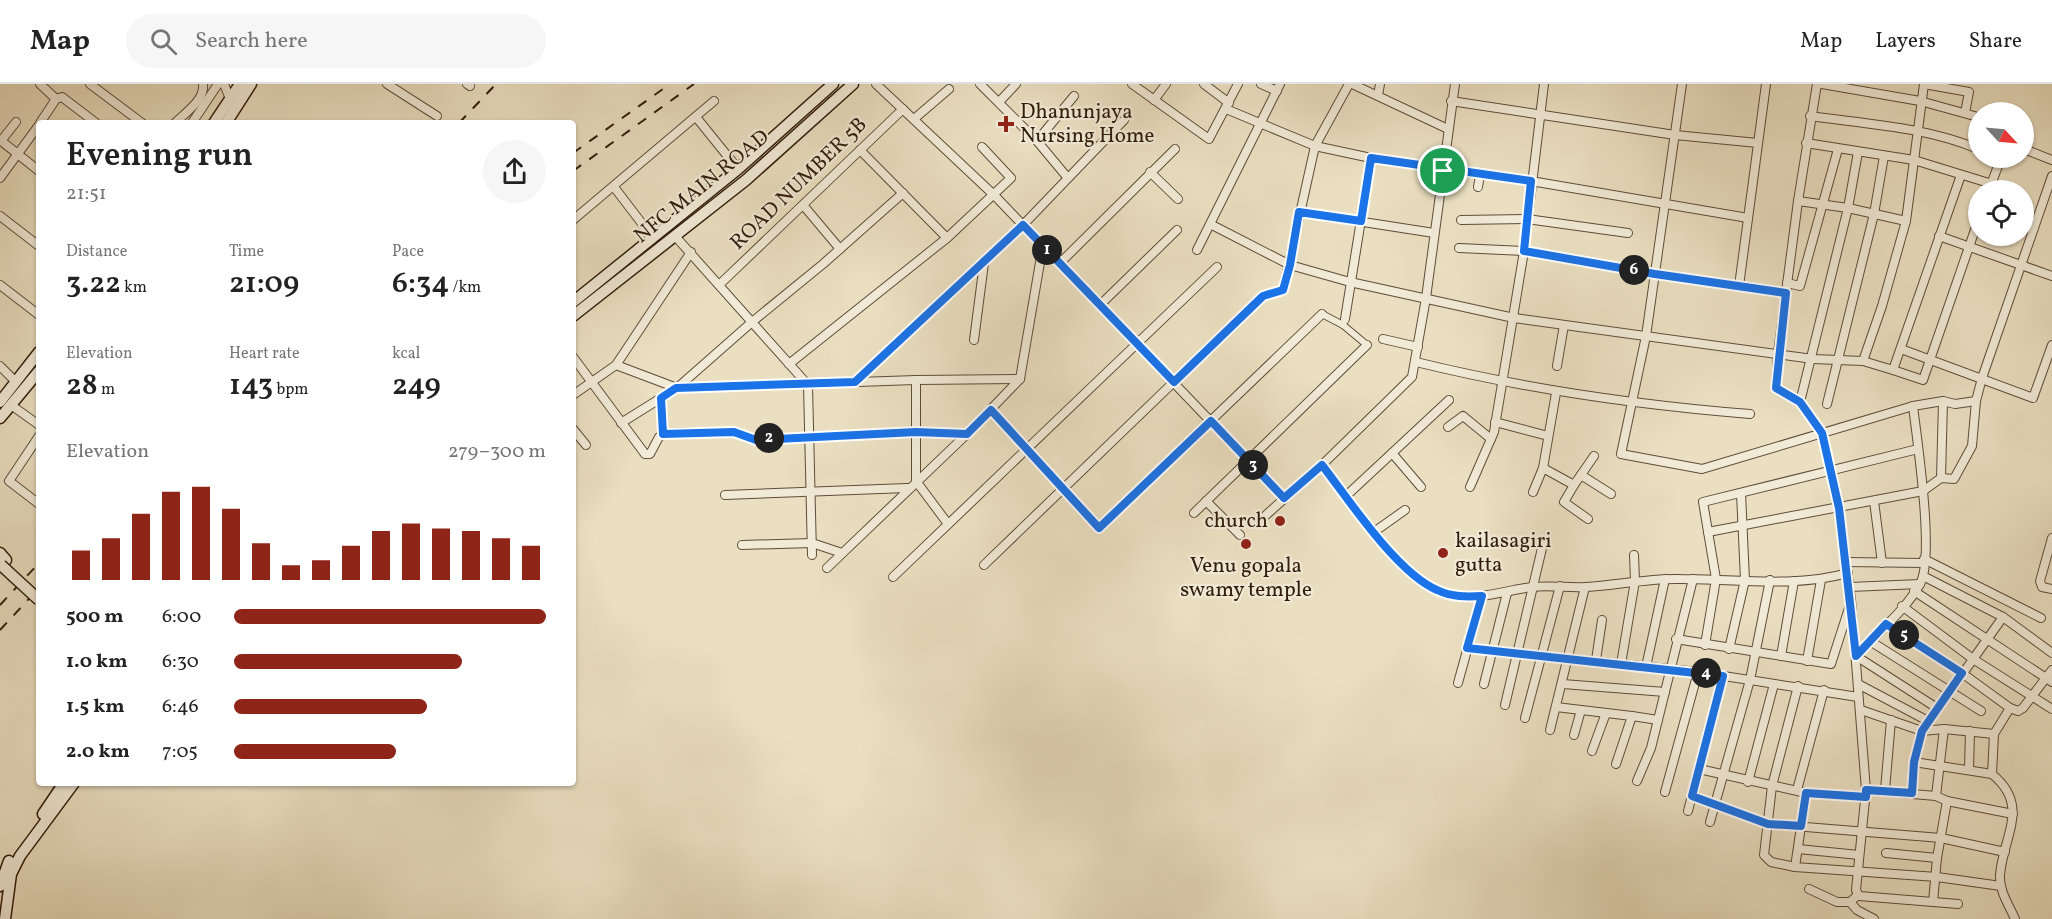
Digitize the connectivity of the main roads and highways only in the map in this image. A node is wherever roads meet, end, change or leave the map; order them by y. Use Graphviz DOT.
graph roads {
  1 [pos="240,84"];
  2 [pos="251,84"];
  3 [pos="833,84"];
  4 [pos="853,84"];
  5 [pos="216,120"];
  6 [pos="228,120"];
  7 [pos="627,266"];
  8 [pos="576,297"];
  9 [pos="576,313"];
  10 [pos="36,356"];
  11 [pos="36,374"];
  12 [pos="5,404"];
  13 [pos="0,418"];
  14 [pos="2,560"];
  15 [pos="36,588"];
  16 [pos="36,597"];
  17 [pos="62,786"];
  18 [pos="72,786"];
  19 [pos="0,886"];
  20 [pos="5,919"];
  1 -- 5 [label="main road"];
  2 -- 6 [label="main road"];
  3 -- 7 [label="main road, NFC MAIN ROAD"];
  4 -- 7 [label="main road, NFC MAIN ROAD"];
  7 -- 8 [label="main road, NFC MAIN ROAD"];
  7 -- 9 [label="main road, NFC MAIN ROAD"];
  10 -- 12 [label="main road"];
  11 -- 12 [label="main road"];
  12 -- 13 [label="main road"];
  14 -- 15 [label="main road"];
  14 -- 16 [label="main road, bridge"];
  17 -- 19 [label="main road"];
  18 -- 20 [label="main road"];
}
